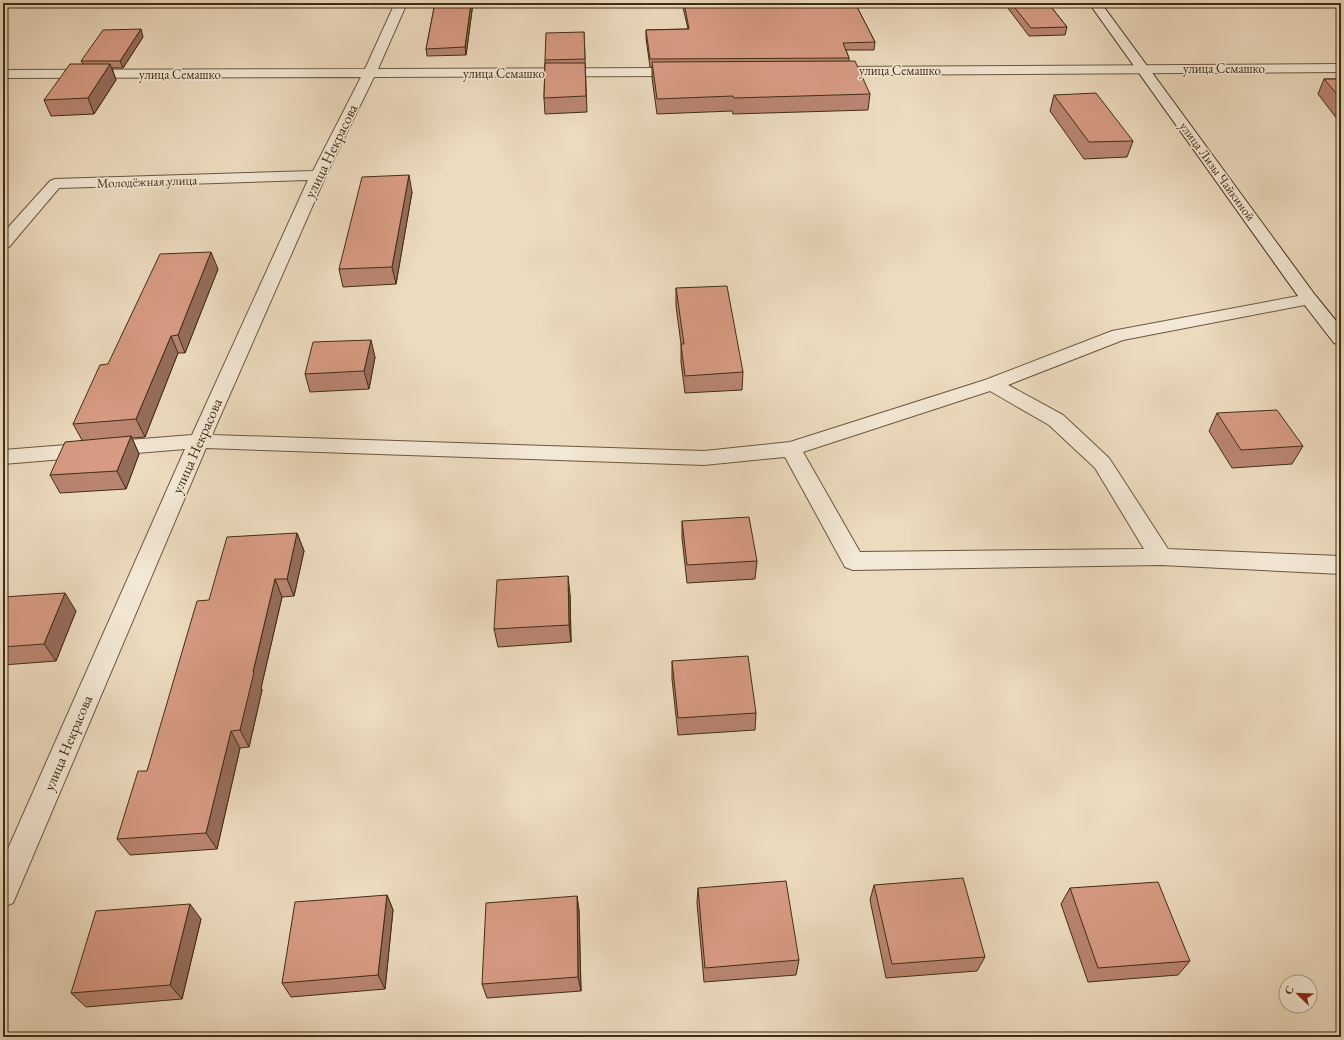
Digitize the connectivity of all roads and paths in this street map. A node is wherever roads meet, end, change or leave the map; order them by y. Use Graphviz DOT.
graph roads {
  1 [pos="400,3"];
  2 [pos="1095,3"];
  3 [pos="1341,68"];
  4 [pos="1144,69"];
  5 [pos="816,71"];
  6 [pos="696,72"];
  7 [pos="3,74"];
  8 [pos="369,74"];
  9 [pos="318,175"];
  10 [pos="3,242"];
  11 [pos="1309,299"];
  12 [pos="1341,339"];
  13 [pos="992,384"];
  14 [pos="199,441"];
  15 [pos="791,449"];
  16 [pos="3,456"];
  17 [pos="1162,557"];
  18 [pos="1341,565"];
  19 [pos="3,893"];
  1 -- 8 [label="street, улица Некрасова"];
  2 -- 4 [label="street, улица Лизы Чайкиной"];
  3 -- 4 [label="street, улица Семашко"];
  4 -- 5 [label="street, улица Семашко"];
  4 -- 11 [label="street, улица Лизы Чайкиной"];
  6 -- 8 [label="street, улица Семашко"];
  7 -- 8 [label="street, улица Семашко"];
  8 -- 9 [label="street, улица Некрасова"];
  9 -- 10 [label="street, Молодёжная улица"];
  9 -- 14 [label="street, улица Некрасова"];
  11 -- 12 [label="street, улица Лизы Чайкиной"];
  11 -- 13 [label="street"];
  13 -- 15 [label="street"];
  13 -- 17 [label="street"];
  14 -- 15 [label="street"];
  14 -- 16 [label="street"];
  14 -- 19 [label="street, улица Некрасова"];
  15 -- 17 [label="street"];
  17 -- 18 [label="street"];
}
